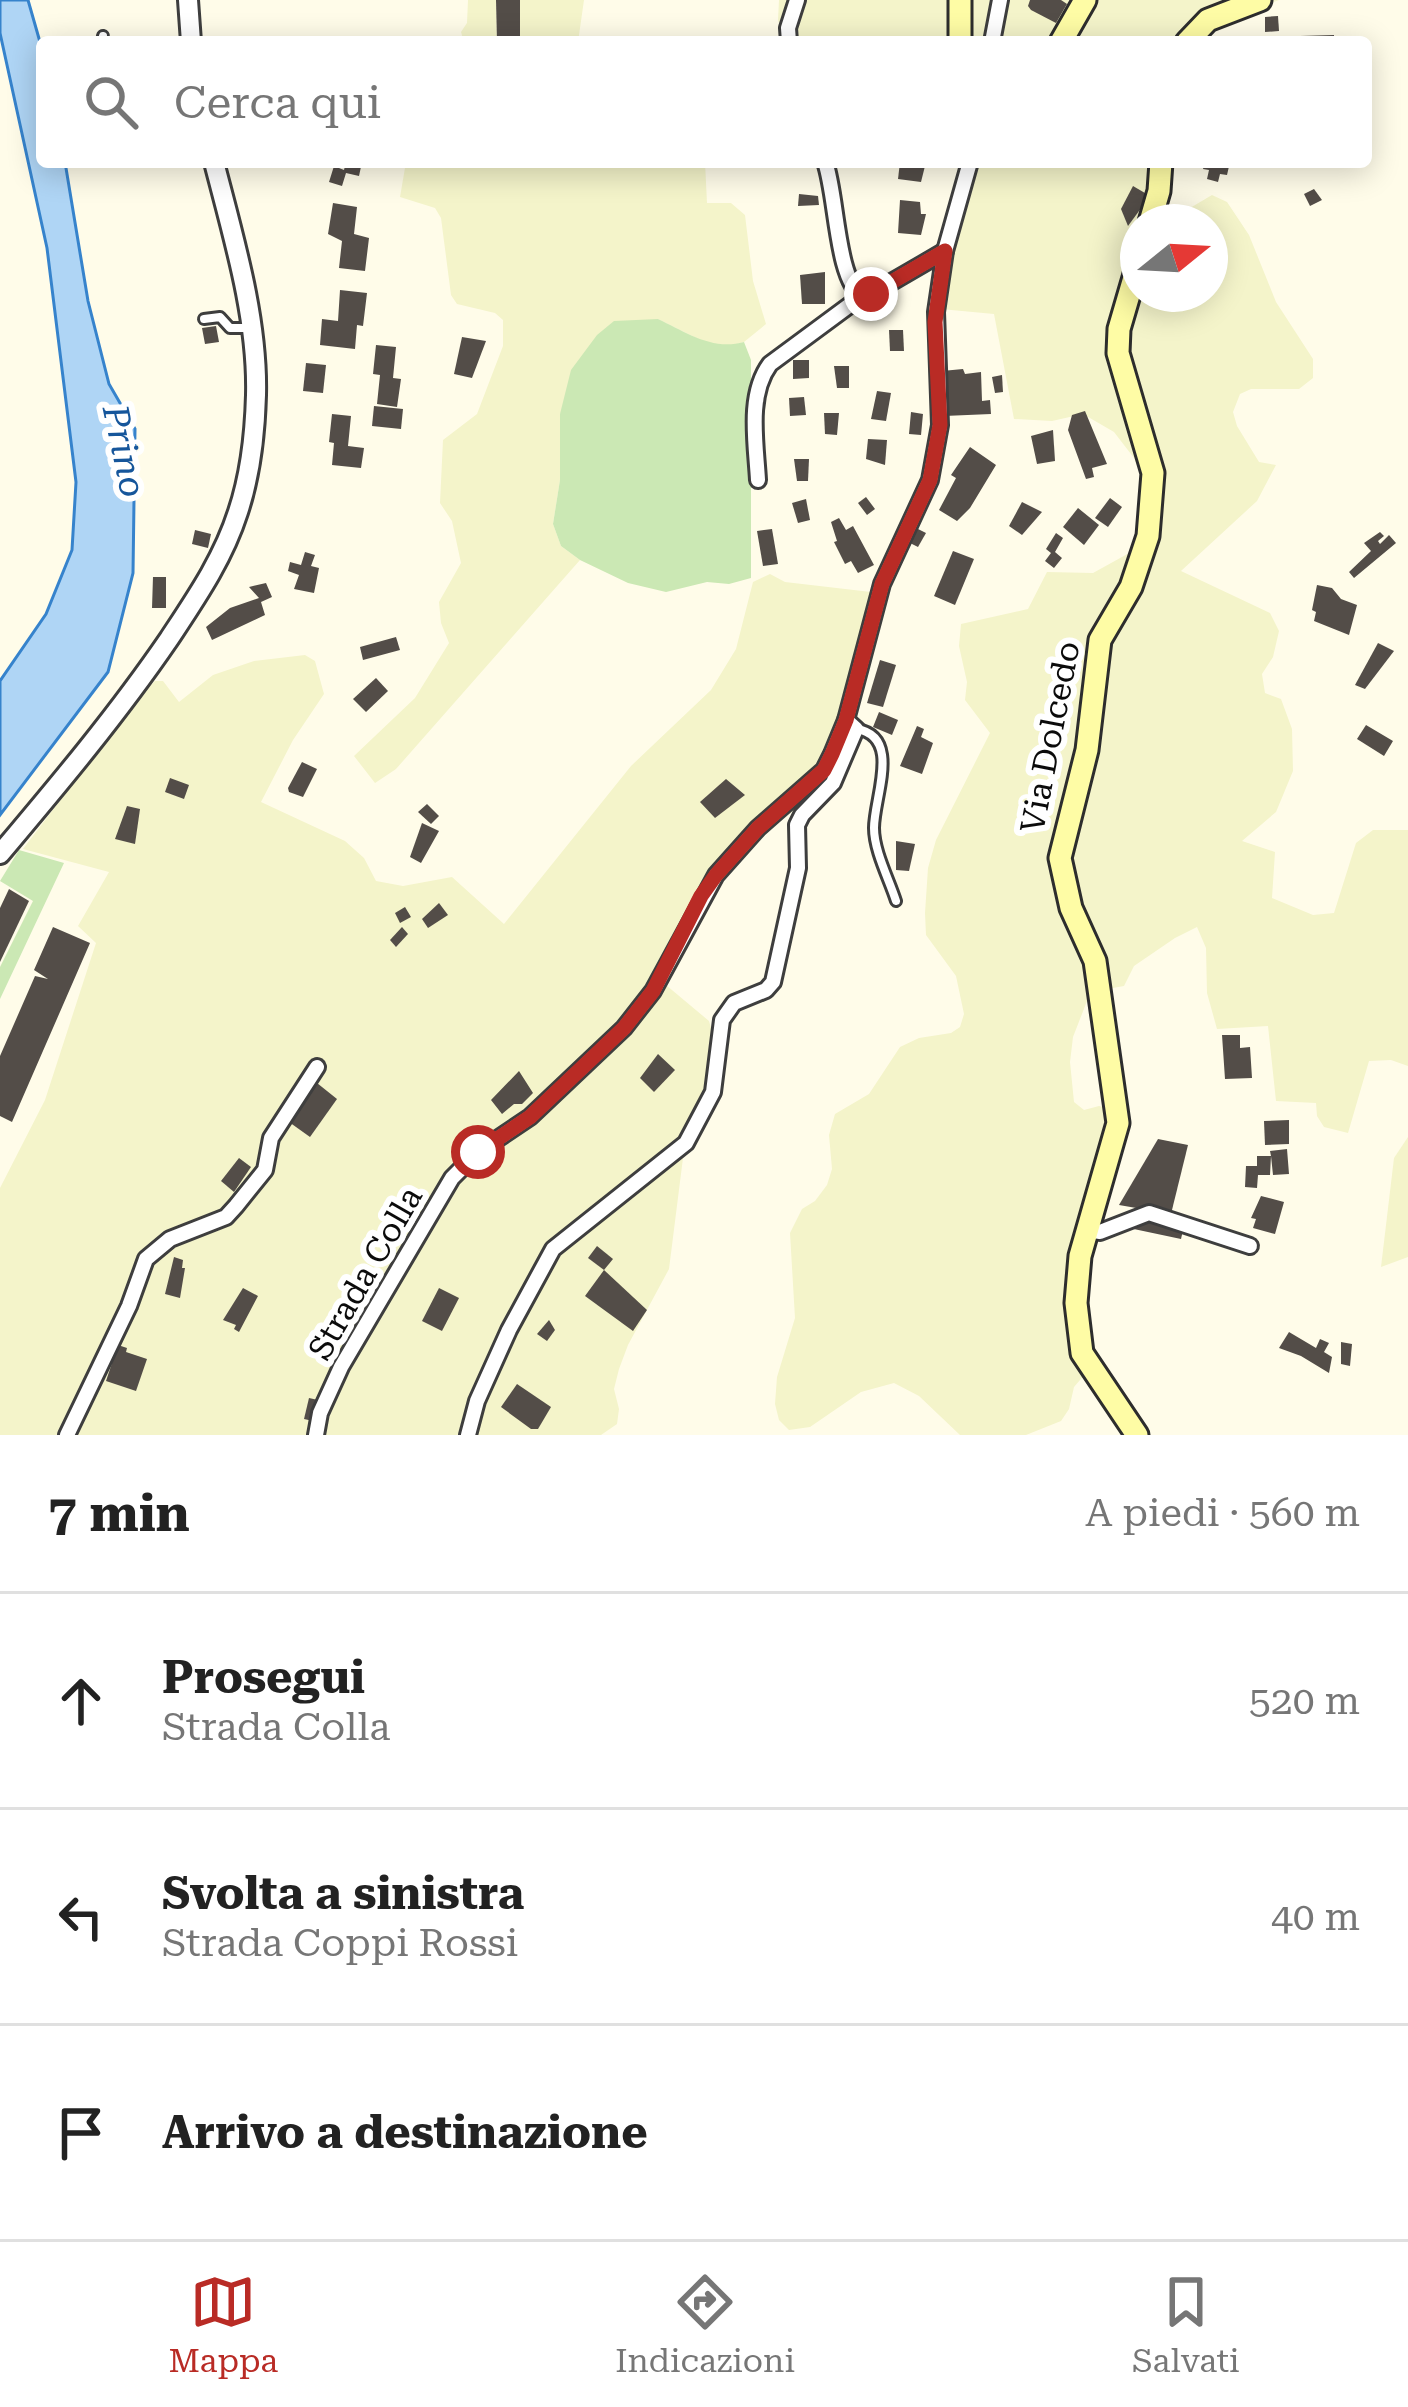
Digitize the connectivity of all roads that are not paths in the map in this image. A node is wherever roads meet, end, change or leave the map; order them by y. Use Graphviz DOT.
graph roads {
  1 [pos="188,0"];
  2 [pos="797,0"];
  3 [pos="960,0"];
  4 [pos="1000,0"];
  5 [pos="1085,0"];
  6 [pos="1260,0"];
  7 [pos="191,36"];
  8 [pos="789,36"];
  9 [pos="960,36"];
  10 [pos="993,36"];
  11 [pos="1064,36"];
  12 [pos="1193,36"];
  13 [pos="215,168"];
  14 [pos="827,168"];
  15 [pos="968,168"];
  16 [pos="1161,168"];
  17 [pos="1155,204"];
  18 [pos="945,251"];
  19 [pos="862,296"];
  20 [pos="1124,312"];
  21 [pos="204,319"];
  22 [pos="250,328"];
  23 [pos="758,480"];
  24 [pos="851,724"];
  25 [pos="0,854"];
  26 [pos="896,901"];
  27 [pos="317,1067"];
  28 [pos="1088,1230"];
  29 [pos="1250,1246"];
  30 [pos="67,1435"];
  31 [pos="316,1435"];
  32 [pos="468,1435"];
  33 [pos="1137,1435"];
  1 -- 7 [label="street"];
  2 -- 8 [label="street"];
  3 -- 9 [label="main road"];
  4 -- 10 [label="street"];
  5 -- 11 [label="main road"];
  6 -- 12 [label="main road"];
  13 -- 22 [label="street"];
  14 -- 19 [label="street"];
  15 -- 18 [label="street, Strada Colla"];
  16 -- 17 [label="main road"];
  18 -- 19 [label="street"];
  18 -- 24 [label="street, Strada Colla"];
  19 -- 23 [label="street"];
  20 -- 28 [label="main road, Via Dolcedo"];
  21 -- 22 [label="lane"];
  22 -- 25 [label="street"];
  24 -- 26 [label="lane"];
  24 -- 31 [label="street, Strada Colla"];
  24 -- 32 [label="street"];
  27 -- 30 [label="street"];
  28 -- 29 [label="street"];
  28 -- 33 [label="main road, Via Dolcedo"];
}
